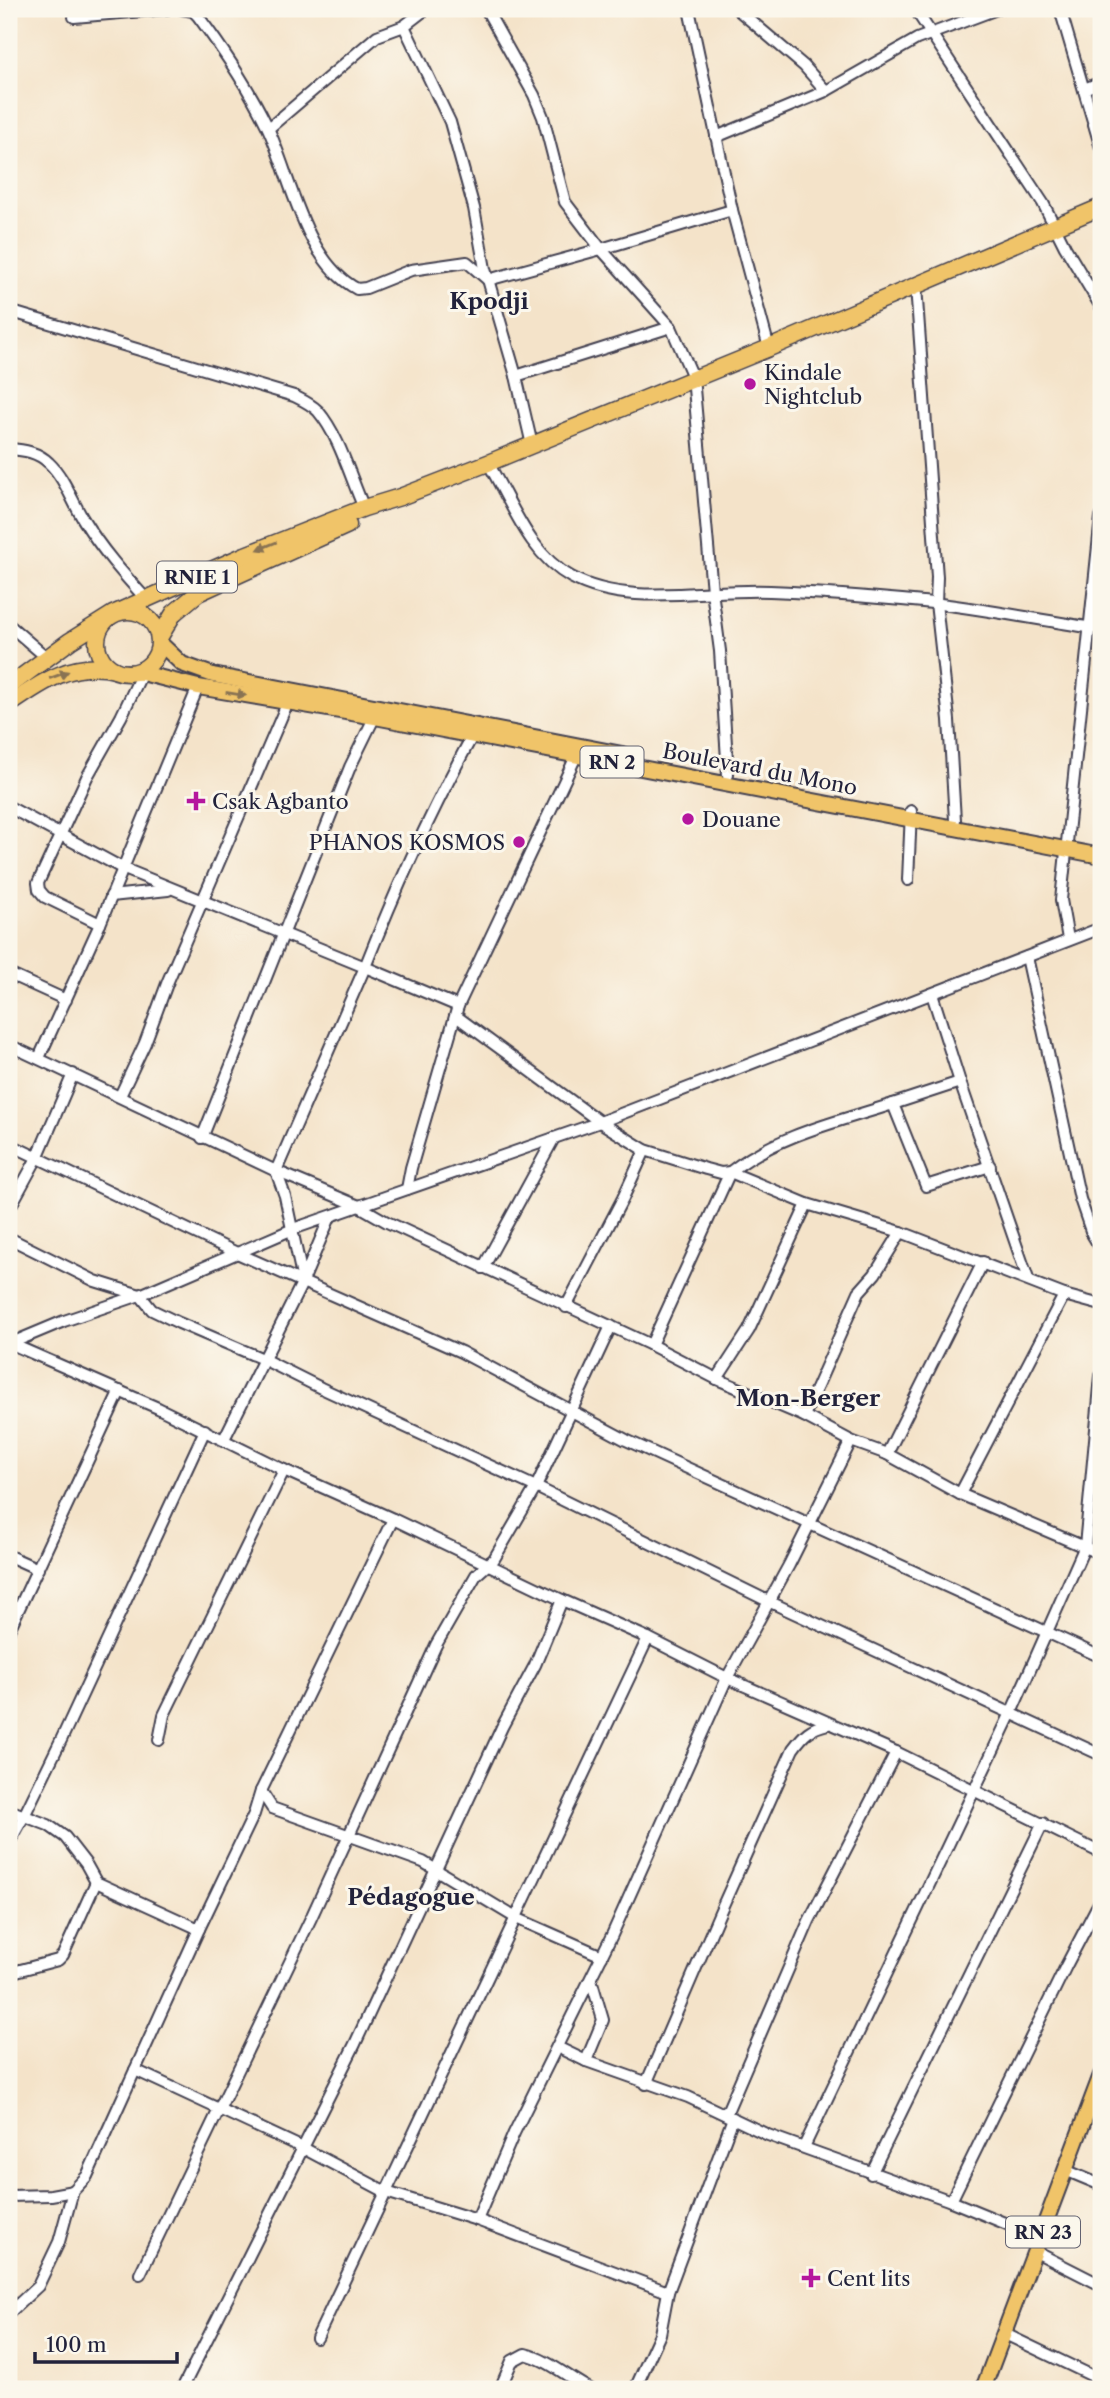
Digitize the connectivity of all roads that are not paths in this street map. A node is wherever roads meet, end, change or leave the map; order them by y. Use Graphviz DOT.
graph roads {
  1 [pos="167,9"];
  2 [pos="182,9"];
  3 [pos="426,9"];
  4 [pos="486,9"];
  5 [pos="689,9"];
  6 [pos="737,9"];
  7 [pos="915,9"];
  8 [pos="997,9"];
  9 [pos="1060,9"];
  10 [pos="74,17"];
  11 [pos="404,26"];
  12 [pos="930,34"];
  13 [pos="1101,82"];
  14 [pos="1084,89"];
  15 [pos="826,91"];
  16 [pos="269,128"];
  17 [pos="716,137"];
  18 [pos="1101,148"];
  19 [pos="1101,207"];
  20 [pos="732,210"];
  21 [pos="1055,227"];
  22 [pos="601,249"];
  23 [pos="488,280"];
  24 [pos="916,286"];
  25 [pos="1101,307"];
  26 [pos="9,311"];
  27 [pos="671,327"];
  28 [pos="769,348"];
  29 [pos="516,376"];
  30 [pos="694,377"];
  31 [pos="532,445"];
  32 [pos="9,449"];
  33 [pos="488,463"];
  34 [pos="400,497"];
  35 [pos="364,508"];
  36 [pos="1101,517"];
  37 [pos="712,591"];
  38 [pos="147,600"];
  39 [pos="936,603"];
  40 [pos="113,614"];
  41 [pos="9,625"];
  42 [pos="1096,629"];
  43 [pos="159,640"];
  44 [pos="46,657"];
  45 [pos="118,671"];
  46 [pos="142,673"];
  47 [pos="9,686"];
  48 [pos="198,687"];
  49 [pos="291,696"];
  50 [pos="9,705"];
  51 [pos="377,712"];
  52 [pos="475,731"];
  53 [pos="578,750"];
  54 [pos="728,775"];
  55 [pos="9,807"];
  56 [pos="910,815"];
  57 [pos="955,820"];
  58 [pos="59,835"];
  59 [pos="1068,846"];
  60 [pos="1101,848"];
  61 [pos="1101,856"];
  62 [pos="122,869"];
  63 [pos="908,880"];
  64 [pos="170,889"];
  65 [pos="111,895"];
  66 [pos="204,901"];
  67 [pos="100,924"];
  68 [pos="1101,928"];
  69 [pos="285,933"];
  70 [pos="1068,939"];
  71 [pos="1027,957"];
  72 [pos="365,967"];
  73 [pos="9,974"];
  74 [pos="932,994"];
  75 [pos="66,1000"];
  76 [pos="457,1011"];
  77 [pos="9,1045"];
  78 [pos="39,1058"];
  79 [pos="73,1074"];
  80 [pos="960,1082"];
  81 [pos="120,1096"];
  82 [pos="893,1104"];
  83 [pos="600,1122"];
  84 [pos="202,1138"];
  85 [pos="554,1138"];
  86 [pos="9,1144"];
  87 [pos="645,1150"];
  88 [pos="37,1158"];
  89 [pos="990,1166"];
  90 [pos="276,1171"];
  91 [pos="730,1172"];
  92 [pos="407,1189"];
  93 [pos="807,1204"];
  94 [pos="359,1206"];
  95 [pos="9,1209"];
  96 [pos="330,1217"];
  97 [pos="293,1229"];
  98 [pos="901,1232"];
  99 [pos="9,1238"];
  100 [pos="1101,1249"];
  101 [pos="237,1253"];
  102 [pos="983,1262"];
  103 [pos="483,1269"];
  104 [pos="1028,1279"];
  105 [pos="303,1281"];
  106 [pos="140,1295"];
  107 [pos="1064,1295"];
  108 [pos="1101,1305"];
  109 [pos="566,1307"];
  110 [pos="611,1326"];
  111 [pos="10,1344"];
  112 [pos="652,1345"];
  113 [pos="263,1360"];
  114 [pos="1101,1377"];
  115 [pos="716,1379"];
  116 [pos="120,1391"];
  117 [pos="574,1410"];
  118 [pos="804,1416"];
  119 [pos="205,1430"];
  120 [pos="224,1439"];
  121 [pos="851,1441"];
  122 [pos="887,1454"];
  123 [pos="284,1470"];
  124 [pos="536,1487"];
  125 [pos="960,1494"];
  126 [pos="393,1519"];
  127 [pos="808,1523"];
  128 [pos="1085,1546"];
  129 [pos="1101,1554"];
  130 [pos="9,1556"];
  131 [pos="488,1565"];
  132 [pos="38,1569"];
  133 [pos="562,1600"];
  134 [pos="768,1601"];
  135 [pos="9,1630"];
  136 [pos="1047,1631"];
  137 [pos="648,1638"];
  138 [pos="1101,1657"];
  139 [pos="727,1678"];
  140 [pos="1011,1713"];
  141 [pos="828,1724"];
  142 [pos="159,1740"];
  143 [pos="896,1752"];
  144 [pos="1101,1755"];
  145 [pos="261,1791"];
  146 [pos="973,1791"];
  147 [pos="272,1808"];
  148 [pos="9,1811"];
  149 [pos="254,1814"];
  150 [pos="24,1816"];
  151 [pos="1043,1823"];
  152 [pos="350,1835"];
  153 [pos="9,1843"];
  154 [pos="1101,1853"];
  155 [pos="435,1868"];
  156 [pos="96,1882"];
  157 [pos="1101,1899"];
  158 [pos="516,1918"];
  159 [pos="199,1929"];
  160 [pos="602,1956"];
  161 [pos="9,1973"];
  162 [pos="591,1979"];
  163 [pos="557,2047"];
  164 [pos="586,2061"];
  165 [pos="135,2070"];
  166 [pos="1101,2075"];
  167 [pos="646,2084"];
  168 [pos="218,2109"];
  169 [pos="730,2116"];
  170 [pos="804,2147"];
  171 [pos="303,2148"];
  172 [pos="1065,2170"];
  173 [pos="871,2174"];
  174 [pos="1101,2185"];
  175 [pos="73,2191"];
  176 [pos="386,2192"];
  177 [pos="9,2196"];
  178 [pos="951,2201"];
  179 [pos="477,2220"];
  180 [pos="1038,2245"];
  181 [pos="140,2274"];
  182 [pos="1101,2284"];
  183 [pos="668,2292"];
  184 [pos="9,2313"];
  185 [pos="1005,2334"];
  186 [pos="317,2338"];
  187 [pos="1101,2380"];
  188 [pos="182,2389"];
  189 [pos="500,2389"];
  190 [pos="590,2389"];
  191 [pos="635,2389"];
  192 [pos="982,2389"];
  1 -- 10 [label="street"];
  2 -- 16 [label="street"];
  3 -- 11 [label="street"];
  4 -- 22 [label="street"];
  5 -- 17 [label="street"];
  6 -- 15 [label="street"];
  7 -- 12 [label="street"];
  8 -- 12 [label="street"];
  9 -- 14 [label="street"];
  11 -- 16 [label="street"];
  11 -- 23 [label="street"];
  12 -- 15 [label="street"];
  12 -- 21 [label="street"];
  13 -- 14 [label="street"];
  14 -- 18 [label="street"];
  15 -- 17 [label="street"];
  16 -- 23 [label="street"];
  17 -- 20 [label="street"];
  19 -- 21 [label="highway, RNIE 1"];
  20 -- 22 [label="street"];
  20 -- 28 [label="street"];
  21 -- 24 [label="highway, RNIE 1"];
  21 -- 25 [label="street"];
  22 -- 23 [label="street"];
  22 -- 27 [label="street"];
  23 -- 29 [label="street"];
  24 -- 28 [label="highway, RNIE 1"];
  24 -- 39 [label="street"];
  26 -- 35 [label="street"];
  27 -- 29 [label="street"];
  27 -- 30 [label="street"];
  28 -- 30 [label="highway, RNIE 1"];
  29 -- 31 [label="street"];
  30 -- 31 [label="highway, RNIE 1"];
  30 -- 37 [label="street"];
  31 -- 33 [label="highway, RNIE 1"];
  32 -- 38 [label="street"];
  33 -- 34 [label="highway, RNIE 1"];
  33 -- 37 [label="street"];
  34 -- 35 [label="highway, RNIE 1"];
  34 -- 43 [label="highway, RNIE 1"];
  35 -- 38 [label="highway, RNIE 1, one-way"];
  36 -- 42 [label="street"];
  37 -- 39 [label="street"];
  37 -- 54 [label="street"];
  38 -- 40 [label="highway, RNIE 1"];
  39 -- 42 [label="street"];
  39 -- 57 [label="street"];
  40 -- 43 [label="highway"];
  40 -- 44 [label="highway, RNIE 1"];
  40 -- 45 [label="highway"];
  41 -- 44 [label="street"];
  42 -- 59 [label="street"];
  43 -- 45 [label="highway"];
  43 -- 49 [label="main road, Boulevard du Mono / RN 2"];
  44 -- 47 [label="highway, RNIE 1"];
  45 -- 46 [label="main road, Boulevard du Mono / RN 2"];
  50 -- 45 [label="highway, one-way"];
  46 -- 48 [label="main road, Boulevard du Mono / RN 2"];
  46 -- 58 [label="street"];
  48 -- 49 [label="main road, Boulevard du Mono / RN 2, one-way"];
  48 -- 62 [label="street"];
  49 -- 51 [label="main road, Boulevard du Mono / RN 2"];
  49 -- 66 [label="street"];
  51 -- 52 [label="main road, Boulevard du Mono / RN 2"];
  51 -- 69 [label="street"];
  52 -- 53 [label="main road, Boulevard du Mono / RN 2"];
  52 -- 72 [label="street"];
  53 -- 54 [label="main road, Boulevard du Mono / RN 2"];
  53 -- 56 [label="main road, Boulevard du Mono / RN 2"];
  53 -- 76 [label="street"];
  54 -- 56 [label="main road, Boulevard du Mono / RN 2"];
  55 -- 58 [label="street"];
  56 -- 57 [label="main road, Boulevard du Mono / RN 2"];
  56 -- 59 [label="main road, Boulevard du Mono / RN 2"];
  56 -- 63 [label="street"];
  57 -- 59 [label="main road, Boulevard du Mono / RN 2"];
  58 -- 62 [label="street"];
  58 -- 67 [label="street"];
  59 -- 60 [label="main road, Boulevard du Mono / RN 2"];
  59 -- 61 [label="main road, Boulevard du Mono / RN 2"];
  59 -- 70 [label="street"];
  62 -- 64 [label="street"];
  62 -- 65 [label="street"];
  64 -- 65 [label="street"];
  64 -- 66 [label="street"];
  65 -- 67 [label="street"];
  66 -- 69 [label="street"];
  66 -- 81 [label="street"];
  67 -- 75 [label="street"];
  68 -- 70 [label="street"];
  69 -- 72 [label="street"];
  69 -- 84 [label="street"];
  70 -- 71 [label="street"];
  71 -- 74 [label="street"];
  71 -- 100 [label="street"];
  72 -- 76 [label="street"];
  72 -- 90 [label="street"];
  73 -- 75 [label="street"];
  74 -- 80 [label="street"];
  74 -- 83 [label="street"];
  75 -- 78 [label="street"];
  76 -- 83 [label="street"];
  76 -- 92 [label="street"];
  77 -- 78 [label="street"];
  78 -- 79 [label="street"];
  79 -- 81 [label="street"];
  79 -- 88 [label="street"];
  80 -- 82 [label="street"];
  80 -- 89 [label="street"];
  81 -- 84 [label="street"];
  82 -- 89 [label="street"];
  82 -- 91 [label="street"];
  83 -- 85 [label="street"];
  83 -- 87 [label="street"];
  84 -- 90 [label="street"];
  85 -- 92 [label="street"];
  85 -- 103 [label="street"];
  86 -- 88 [label="street"];
  87 -- 91 [label="street"];
  87 -- 109 [label="street"];
  88 -- 95 [label="street"];
  88 -- 101 [label="street"];
  89 -- 104 [label="street"];
  90 -- 94 [label="street"];
  90 -- 97 [label="street"];
  91 -- 93 [label="street"];
  91 -- 112 [label="street"];
  92 -- 94 [label="street"];
  93 -- 98 [label="street"];
  93 -- 115 [label="street"];
  94 -- 96 [label="street"];
  94 -- 103 [label="street"];
  96 -- 97 [label="street"];
  96 -- 105 [label="street"];
  97 -- 101 [label="street"];
  97 -- 105 [label="street"];
  98 -- 102 [label="street"];
  98 -- 118 [label="street"];
  99 -- 106 [label="street"];
  101 -- 105 [label="street"];
  101 -- 106 [label="street"];
  102 -- 104 [label="street"];
  102 -- 122 [label="street"];
  103 -- 109 [label="street"];
  104 -- 107 [label="street"];
  105 -- 113 [label="street"];
  105 -- 117 [label="street"];
  106 -- 111 [label="street"];
  106 -- 113 [label="street"];
  107 -- 108 [label="street"];
  107 -- 125 [label="street"];
  109 -- 110 [label="street"];
  110 -- 112 [label="street"];
  110 -- 117 [label="street"];
  111 -- 116 [label="street"];
  112 -- 115 [label="street"];
  113 -- 120 [label="street"];
  113 -- 124 [label="street"];
  114 -- 128 [label="street"];
  115 -- 118 [label="street"];
  116 -- 119 [label="street"];
  116 -- 132 [label="street"];
  117 -- 124 [label="street"];
  117 -- 127 [label="street"];
  118 -- 121 [label="street"];
  119 -- 120 [label="street"];
  119 -- 150 [label="street"];
  120 -- 123 [label="street"];
  121 -- 122 [label="street"];
  121 -- 127 [label="street"];
  122 -- 125 [label="street"];
  123 -- 126 [label="street"];
  123 -- 142 [label="street"];
  124 -- 131 [label="street"];
  124 -- 134 [label="street"];
  125 -- 128 [label="street"];
  126 -- 131 [label="street"];
  126 -- 145 [label="street"];
  127 -- 134 [label="street"];
  127 -- 136 [label="street"];
  128 -- 129 [label="street"];
  128 -- 136 [label="street"];
  130 -- 132 [label="street"];
  131 -- 133 [label="street"];
  131 -- 152 [label="street"];
  132 -- 135 [label="street"];
  133 -- 137 [label="street"];
  133 -- 155 [label="street"];
  134 -- 139 [label="street"];
  134 -- 140 [label="street"];
  136 -- 138 [label="street"];
  136 -- 140 [label="street"];
  137 -- 139 [label="street"];
  137 -- 158 [label="street"];
  139 -- 141 [label="street"];
  139 -- 160 [label="street"];
  140 -- 144 [label="street"];
  140 -- 146 [label="street"];
  141 -- 143 [label="street"];
  141 -- 167 [label="street"];
  143 -- 146 [label="street"];
  143 -- 169 [label="street"];
  145 -- 147 [label="street"];
  145 -- 149 [label="street"];
  146 -- 151 [label="street"];
  146 -- 170 [label="street"];
  147 -- 149 [label="street"];
  147 -- 152 [label="street"];
  148 -- 150 [label="street"];
  149 -- 159 [label="street"];
  150 -- 153 [label="street"];
  150 -- 156 [label="street"];
  151 -- 154 [label="street"];
  151 -- 173 [label="street"];
  152 -- 155 [label="street"];
  152 -- 168 [label="street"];
  155 -- 158 [label="street"];
  155 -- 171 [label="street"];
  156 -- 159 [label="street"];
  156 -- 161 [label="street"];
  157 -- 178 [label="street"];
  158 -- 160 [label="street"];
  158 -- 176 [label="street"];
  159 -- 165 [label="street"];
  160 -- 162 [label="street"];
  162 -- 163 [label="street"];
  162 -- 164 [label="street"];
  163 -- 164 [label="street"];
  163 -- 179 [label="street"];
  164 -- 167 [label="street"];
  165 -- 168 [label="street"];
  165 -- 175 [label="street"];
  166 -- 172 [label="main road, RN 23"];
  167 -- 169 [label="street"];
  168 -- 171 [label="street"];
  168 -- 181 [label="street"];
  169 -- 170 [label="street"];
  169 -- 183 [label="street"];
  170 -- 173 [label="street"];
  171 -- 176 [label="street"];
  171 -- 188 [label="street"];
  172 -- 174 [label="street"];
  172 -- 180 [label="main road, RN 23"];
  173 -- 178 [label="street"];
  175 -- 177 [label="street"];
  175 -- 184 [label="street"];
  176 -- 179 [label="street"];
  176 -- 186 [label="street"];
  178 -- 180 [label="street"];
  179 -- 183 [label="street"];
  180 -- 182 [label="street"];
  180 -- 185 [label="main road, RN 23"];
  183 -- 191 [label="street"];
  185 -- 187 [label="street"];
  185 -- 192 [label="main road, RN 23"];
  189 -- 190 [label="street"];
}
